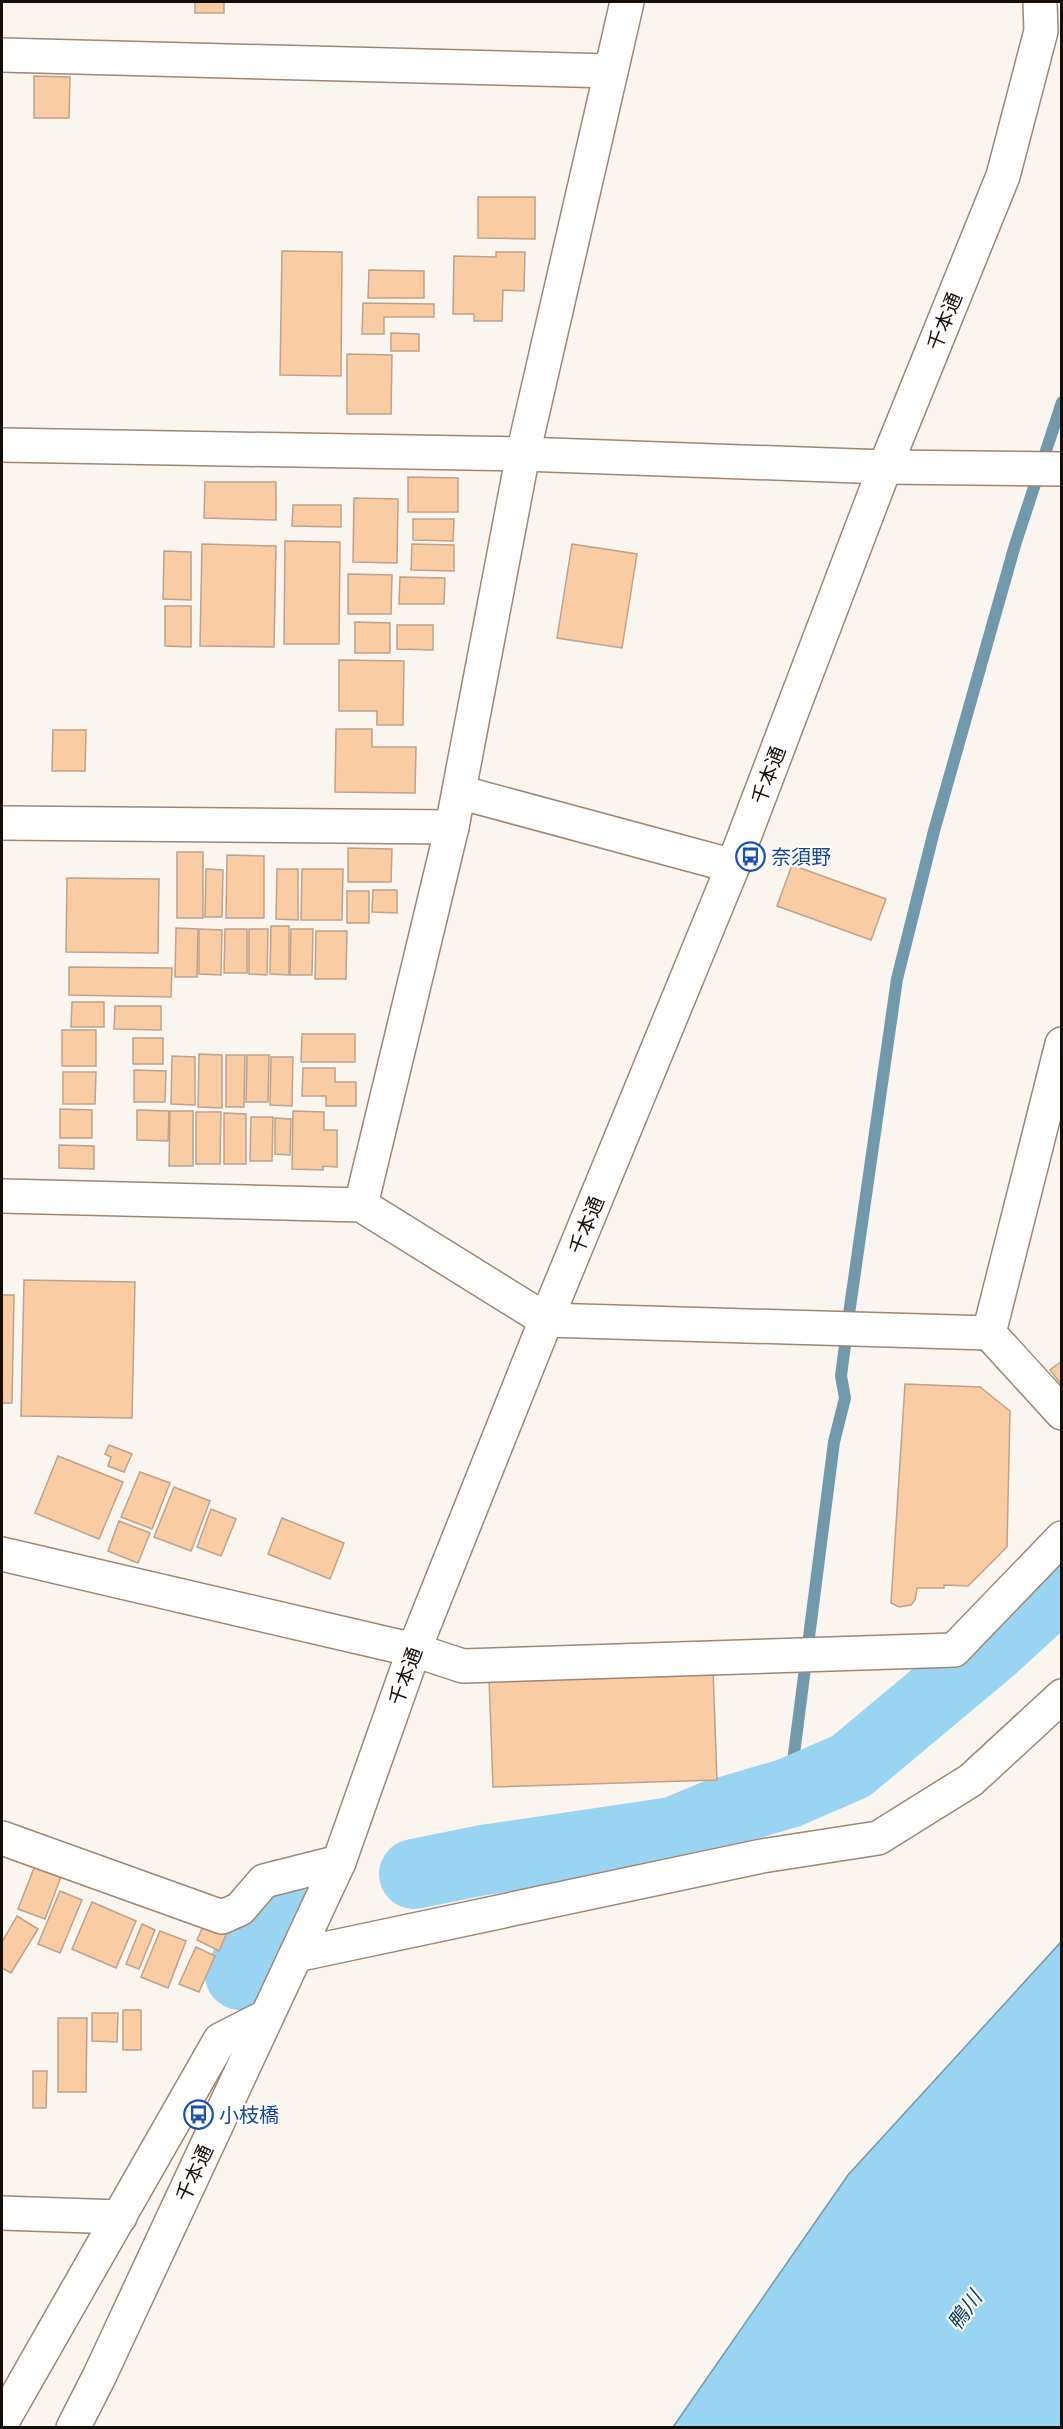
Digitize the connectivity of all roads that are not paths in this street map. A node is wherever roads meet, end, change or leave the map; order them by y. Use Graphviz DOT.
graph roads {
  1 [pos="627,2"];
  2 [pos="1040,2"];
  3 [pos="2,55"];
  4 [pos="611,71"];
  5 [pos="2,445"];
  6 [pos="523,454"];
  7 [pos="885,467"];
  8 [pos="1062,469"];
  9 [pos="459,792"];
  10 [pos="2,823"];
  11 [pos="452,827"];
  12 [pos="733,866"];
  13 [pos="1062,1044"];
  14 [pos="2,1196"];
  15 [pos="361,1205"];
  16 [pos="546,1320"];
  17 [pos="989,1333"];
  18 [pos="1062,1413"];
  19 [pos="1062,1538"];
  20 [pos="2,1554"];
  21 [pos="414,1650"];
  22 [pos="1062,1696"];
  23 [pos="2,1838"];
  24 [pos="339,1863"];
  25 [pos="296,1955"];
  26 [pos="267,2016"];
  27 [pos="2,2213"];
  28 [pos="120,2217"];
  29 [pos="2,2422"];
  30 [pos="73,2427"];
  1 -- 4 [label="street"];
  2 -- 7 [label="street, 千本通"];
  3 -- 4 [label="street"];
  4 -- 6 [label="street"];
  5 -- 6 [label="street"];
  6 -- 7 [label="street"];
  6 -- 9 [label="street"];
  7 -- 8 [label="street"];
  7 -- 12 [label="street, 千本通"];
  9 -- 11 [label="street"];
  9 -- 12 [label="street"];
  10 -- 11 [label="street"];
  11 -- 15 [label="street"];
  12 -- 16 [label="street, 千本通"];
  13 -- 17 [label="street"];
  14 -- 15 [label="street"];
  15 -- 16 [label="street"];
  16 -- 17 [label="street"];
  16 -- 21 [label="street, 千本通"];
  17 -- 18 [label="street"];
  19 -- 21 [label="street"];
  20 -- 21 [label="street"];
  21 -- 24 [label="street, 千本通"];
  22 -- 25 [label="street"];
  23 -- 24 [label="street"];
  24 -- 25 [label="street, 千本通"];
  25 -- 26 [label="street, 千本通"];
  26 -- 28 [label="street"];
  26 -- 30 [label="street, 千本通"];
  27 -- 28 [label="street"];
  28 -- 29 [label="street"];
}
